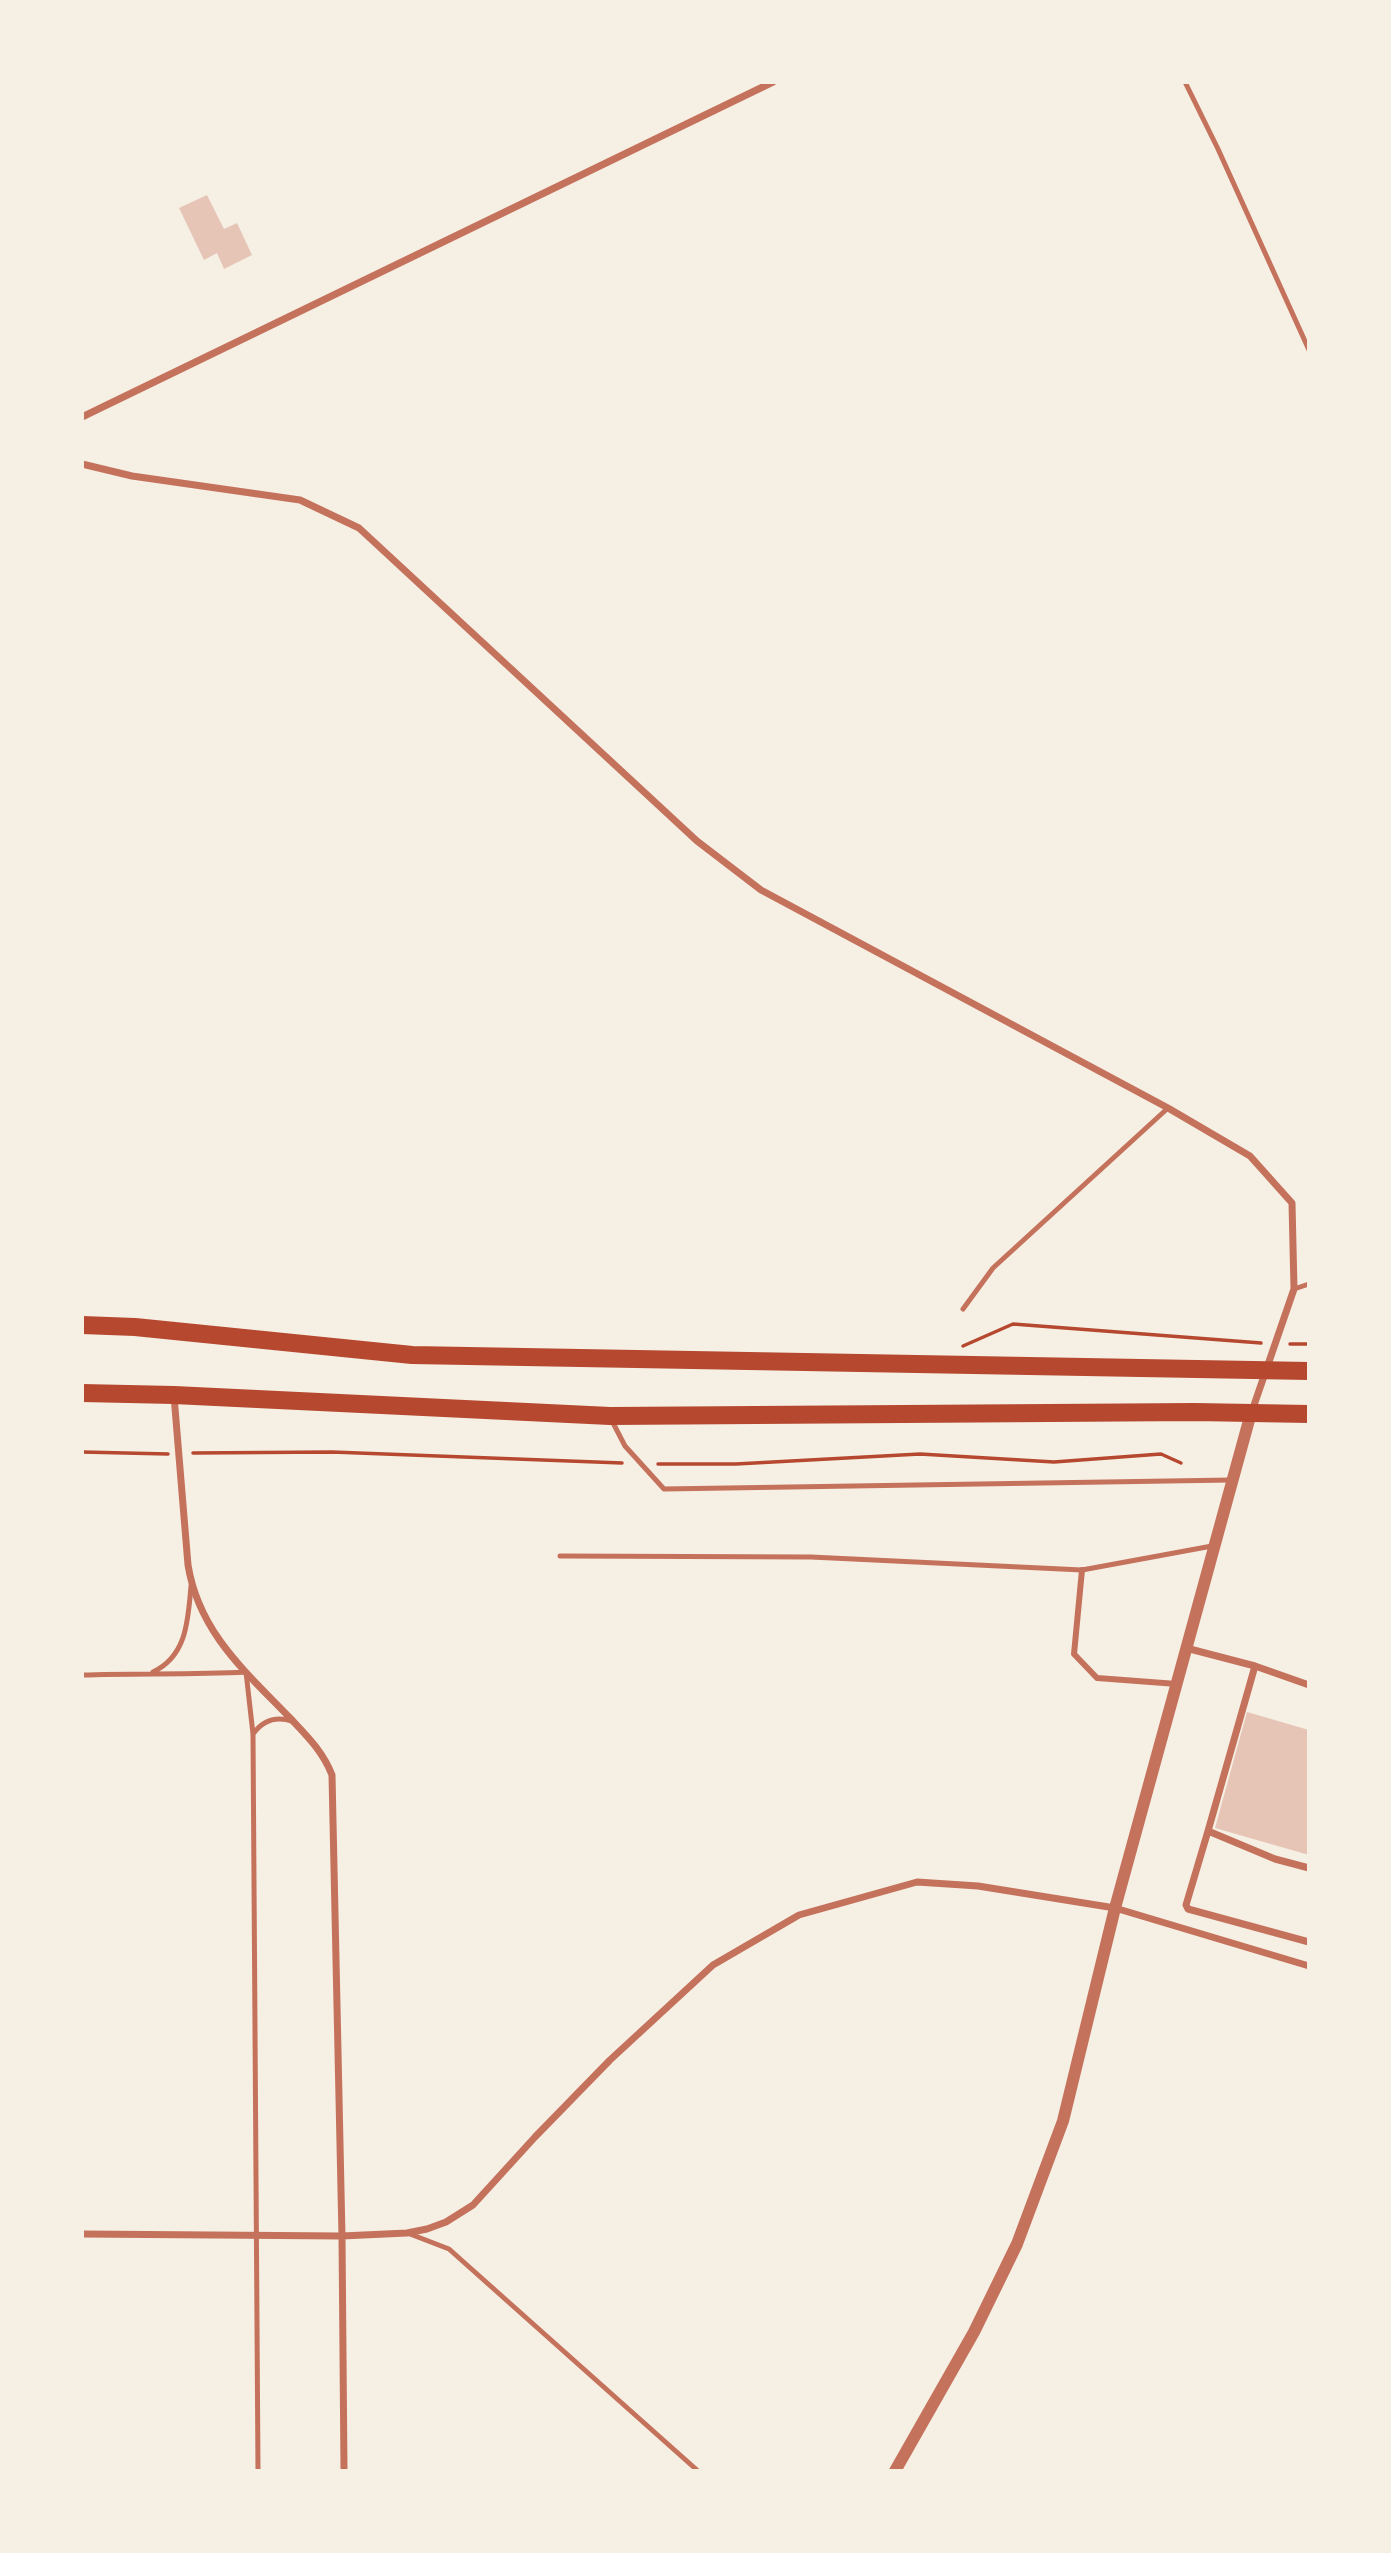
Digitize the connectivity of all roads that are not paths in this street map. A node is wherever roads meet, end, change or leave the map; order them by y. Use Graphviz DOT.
graph roads {
  1 [pos="773,82"];
  2 [pos="1185,82"];
  3 [pos="1309,350"];
  4 [pos="82,417"];
  5 [pos="82,464"];
  6 [pos="1168,1108"];
  7 [pos="1309,1284"];
  8 [pos="1294,1289"];
  9 [pos="963,1309"];
  10 [pos="82,1325"];
  11 [pos="1266,1370"];
  12 [pos="1309,1371"];
  13 [pos="82,1393"];
  14 [pos="174,1395"];
  15 [pos="1251,1413"];
  16 [pos="1309,1414"];
  17 [pos="610,1416"];
  18 [pos="1232,1480"];
  19 [pos="1214,1545"];
  20 [pos="560,1556"];
  21 [pos="1082,1570"];
  22 [pos="191,1586"];
  23 [pos="1186,1648"];
  24 [pos="1255,1666"];
  25 [pos="153,1672"];
  26 [pos="246,1672"];
  27 [pos="82,1675"];
  28 [pos="1177,1684"];
  29 [pos="1309,1685"];
  30 [pos="292,1721"];
  31 [pos="253,1734"];
  32 [pos="1208,1831"];
  33 [pos="1309,1868"];
  34 [pos="1115,1908"];
  35 [pos="1309,1942"];
  36 [pos="1309,1966"];
  37 [pos="407,2232"];
  38 [pos="82,2234"];
  39 [pos="258,2234"];
  40 [pos="342,2236"];
  41 [pos="258,2471"];
  42 [pos="344,2471"];
  43 [pos="698,2471"];
  44 [pos="895,2471"];
  1 -- 4 [label="street"];
  2 -- 3 [label="lane"];
  5 -- 6 [label="street"];
  6 -- 8 [label="street"];
  6 -- 9 [label="lane"];
  7 -- 8 [label="lane"];
  8 -- 11 [label="street"];
  10 -- 11 [label="highway"];
  11 -- 12 [label="highway"];
  11 -- 15 [label="street"];
  13 -- 14 [label="highway"];
  14 -- 17 [label="highway"];
  14 -- 22 [label="street"];
  15 -- 16 [label="highway"];
  15 -- 17 [label="highway"];
  15 -- 18 [label="street"];
  17 -- 18 [label="lane"];
  18 -- 19 [label="street"];
  19 -- 21 [label="lane"];
  19 -- 23 [label="street"];
  20 -- 21 [label="lane"];
  21 -- 28 [label="street"];
  22 -- 25 [label="lane"];
  22 -- 26 [label="street"];
  23 -- 24 [label="street"];
  23 -- 28 [label="street"];
  24 -- 29 [label="street"];
  24 -- 32 [label="street"];
  25 -- 26 [label="lane"];
  25 -- 27 [label="lane"];
  26 -- 30 [label="street"];
  26 -- 31 [label="lane"];
  28 -- 34 [label="street"];
  30 -- 31 [label="lane"];
  30 -- 40 [label="street"];
  31 -- 39 [label="lane"];
  32 -- 33 [label="street"];
  32 -- 35 [label="street"];
  34 -- 36 [label="street"];
  34 -- 37 [label="street"];
  34 -- 44 [label="street"];
  37 -- 40 [label="street"];
  37 -- 43 [label="lane"];
  38 -- 39 [label="street"];
  39 -- 40 [label="street"];
  39 -- 41 [label="lane"];
  40 -- 42 [label="street"];
}
